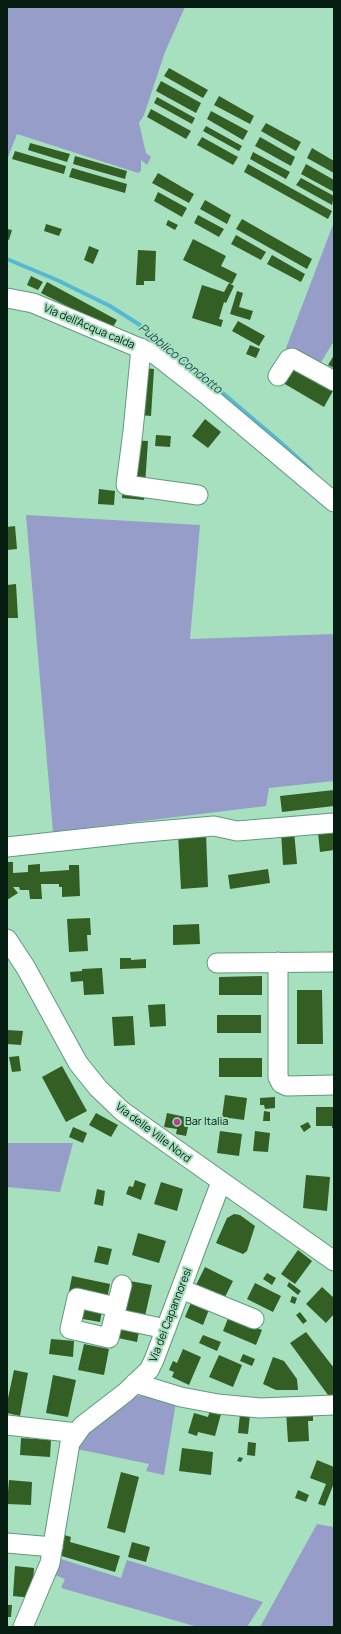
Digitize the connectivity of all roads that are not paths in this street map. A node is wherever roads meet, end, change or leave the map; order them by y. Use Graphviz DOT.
graph roads {
  1 [pos="7,298"];
  2 [pos="141,348"];
  3 [pos="278,376"];
  4 [pos="334,381"];
  5 [pos="198,495"];
  6 [pos="334,502"];
  7 [pos="334,823"];
  8 [pos="7,847"];
  9 [pos="7,939"];
  10 [pos="278,962"];
  11 [pos="334,962"];
  12 [pos="217,963"];
  13 [pos="334,1085"];
  14 [pos="221,1182"];
  15 [pos="334,1261"];
  16 [pos="122,1285"];
  17 [pos="181,1289"];
  18 [pos="254,1319"];
  19 [pos="166,1329"];
  20 [pos="135,1383"];
  21 [pos="334,1405"];
  22 [pos="7,1425"];
  23 [pos="77,1433"];
  24 [pos="7,1543"];
  25 [pos="53,1547"];
  26 [pos="23,1627"];
  1 -- 2 [label="street, Via dell'Acqua calda"];
  2 -- 5 [label="street"];
  2 -- 6 [label="street, Via dell'Acqua calda"];
  3 -- 4 [label="street"];
  7 -- 8 [label="street"];
  9 -- 14 [label="street, Via delle Ville Nord"];
  10 -- 11 [label="street"];
  10 -- 12 [label="street"];
  10 -- 13 [label="street"];
  14 -- 15 [label="street, Via delle Ville Nord"];
  14 -- 17 [label="street, Via dei Capannoresi"];
  16 -- 19 [label="street"];
  17 -- 18 [label="street"];
  17 -- 19 [label="street, Via dei Capannoresi"];
  19 -- 20 [label="street, Via dei Capannoresi"];
  20 -- 21 [label="street"];
  20 -- 23 [label="street, Via dei Capannoresi"];
  22 -- 23 [label="street"];
  23 -- 25 [label="street, Via dei Capannoresi"];
  24 -- 25 [label="street"];
  25 -- 26 [label="street, Via dei Capannoresi"];
}
